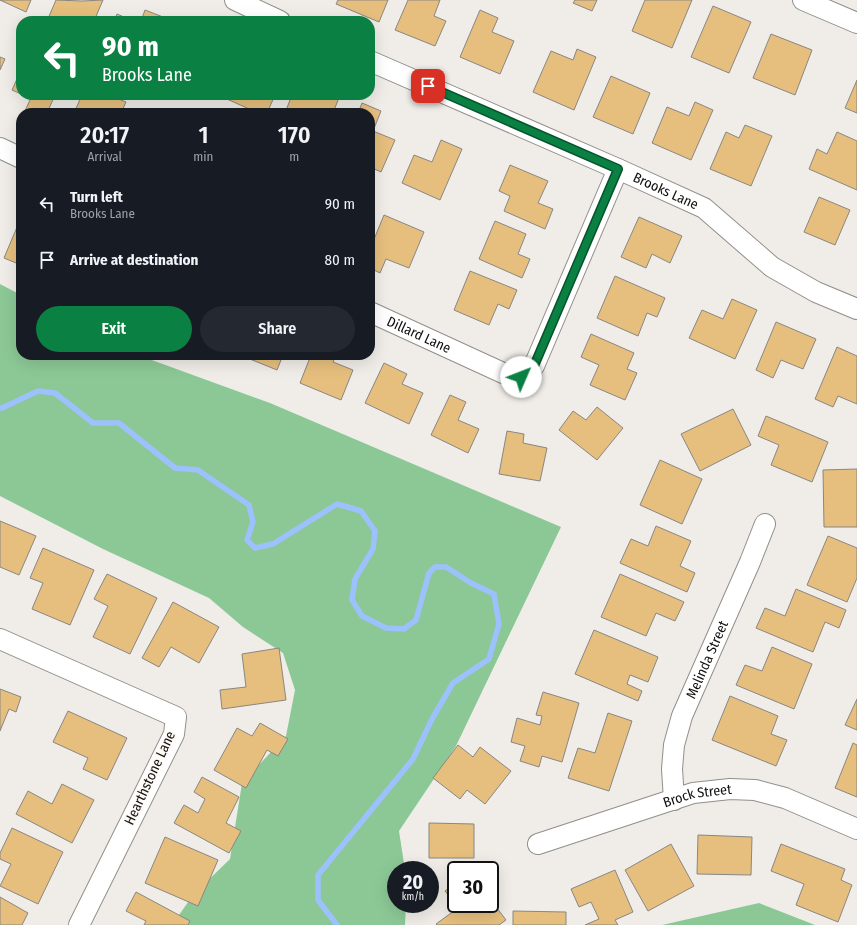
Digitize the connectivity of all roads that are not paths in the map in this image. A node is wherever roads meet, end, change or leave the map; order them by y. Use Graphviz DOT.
graph roads {
  1 [pos="234,0"];
  2 [pos="803,0"];
  3 [pos="269,16"];
  4 [pos="857,23"];
  5 [pos="375,63"];
  6 [pos="0,148"];
  7 [pos="16,156"];
  8 [pos="618,169"];
  9 [pos="857,309"];
  10 [pos="375,314"];
  11 [pos="765,524"];
  12 [pos="0,639"];
  13 [pos="674,800"];
  14 [pos="857,829"];
  15 [pos="538,844"];
  16 [pos="79,925"];
  1 -- 3 [label="street"];
  2 -- 4 [label="street"];
  5 -- 8 [label="street, Brooks Lane"];
  6 -- 7 [label="street"];
  8 -- 9 [label="street, Brooks Lane"];
  8 -- 10 [label="street, Dillard Lane"];
  11 -- 13 [label="street, Melinda Street"];
  12 -- 16 [label="street, Hearthstone Lane"];
  13 -- 14 [label="street, Brock Street"];
  13 -- 15 [label="street, Brock Street"];
}
